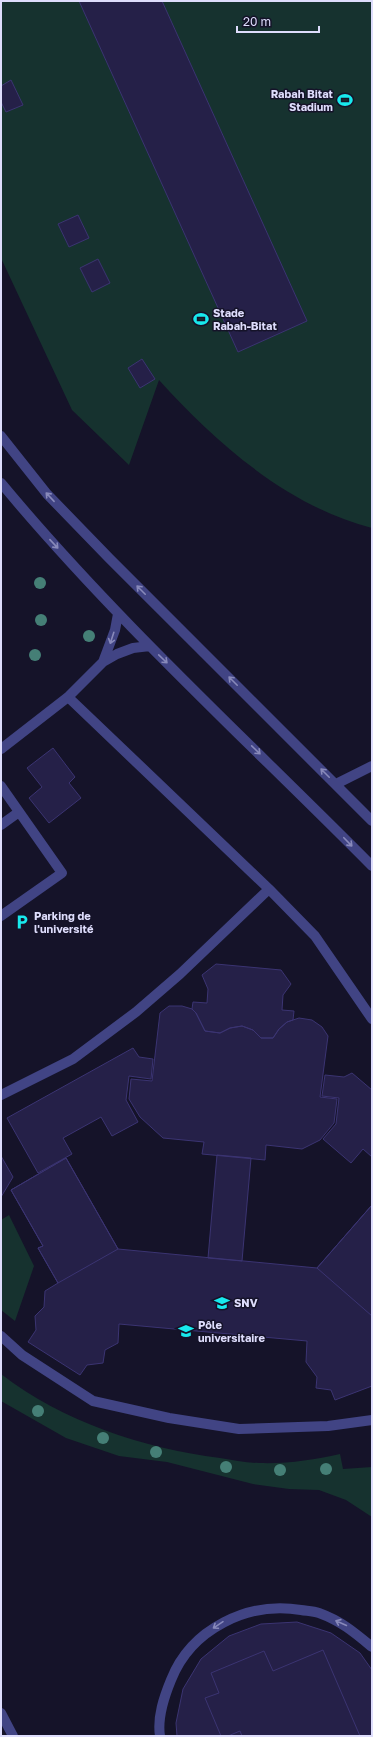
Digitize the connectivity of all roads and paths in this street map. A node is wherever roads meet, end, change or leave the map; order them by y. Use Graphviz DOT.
graph roads {
  1 [pos="1,436"];
  2 [pos="1,483"];
  3 [pos="118,614"];
  4 [pos="150,646"];
  5 [pos="103,662"];
  6 [pos="68,697"];
  7 [pos="1,749"];
  8 [pos="372,766"];
  9 [pos="336,784"];
  10 [pos="1,786"];
  11 [pos="19,812"];
  12 [pos="372,821"];
  13 [pos="1,824"];
  14 [pos="372,866"];
  15 [pos="269,889"];
  16 [pos="1,916"];
  17 [pos="372,1019"];
  18 [pos="1,1095"];
  19 [pos="1,1336"];
  20 [pos="372,1420"];
  21 [pos="372,1647"];
  22 [pos="1,1713"];
  23 [pos="13,1736"];
  24 [pos="160,1736"];
  9 -- 1 [label="street, one-way"];
  2 -- 3 [label="street, one-way"];
  3 -- 4 [label="street"];
  3 -- 5 [label="street, one-way"];
  4 -- 5 [label="street"];
  4 -- 14 [label="street, one-way"];
  5 -- 6 [label="street"];
  6 -- 7 [label="street"];
  6 -- 15 [label="street"];
  8 -- 9 [label="street"];
  9 -- 12 [label="street"];
  10 -- 11 [label="street"];
  11 -- 13 [label="street"];
  11 -- 16 [label="street"];
  15 -- 17 [label="street"];
  15 -- 18 [label="street"];
  19 -- 20 [label="street"];
  21 -- 24 [label="street, one-way"];
  22 -- 23 [label="street"];
}
